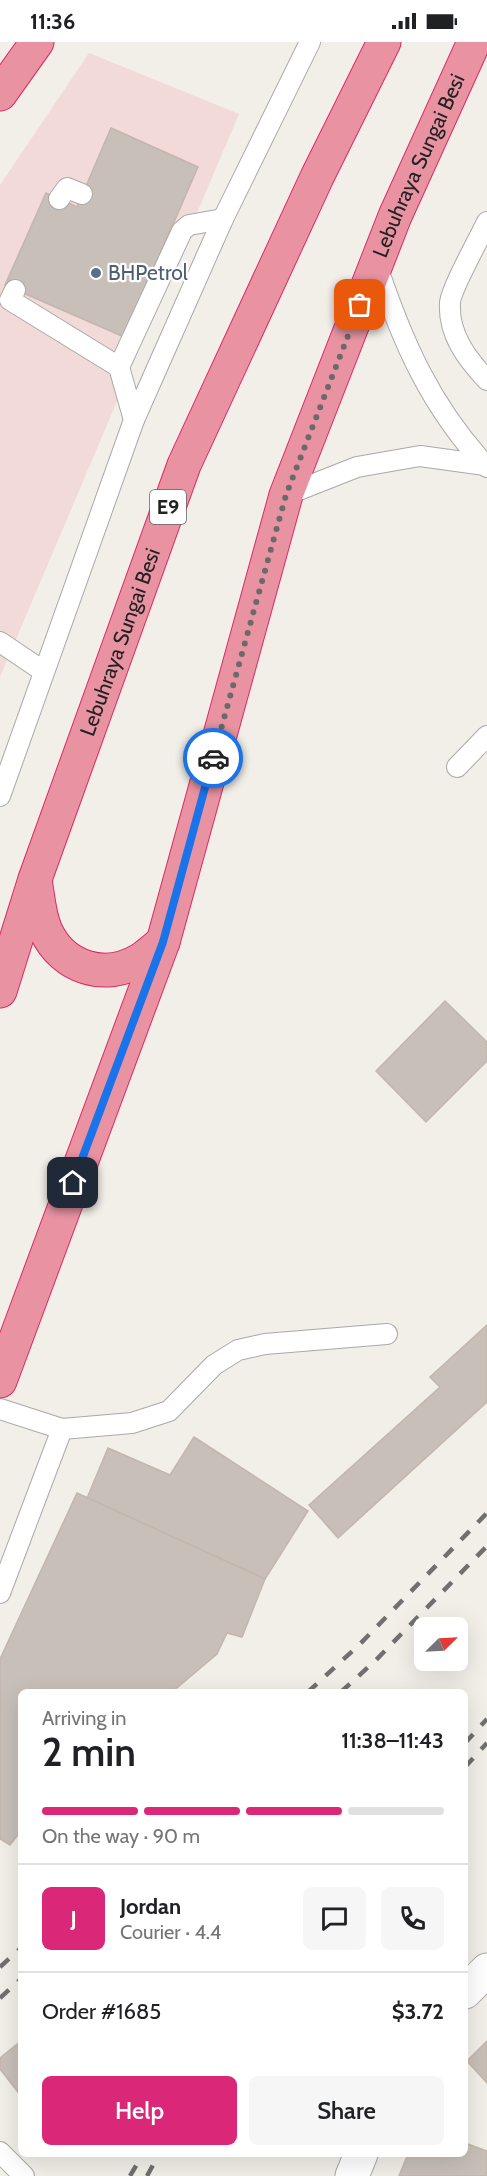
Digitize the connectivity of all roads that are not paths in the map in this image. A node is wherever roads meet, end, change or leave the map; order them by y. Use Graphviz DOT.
graph roads {
  1 [pos="37,42"];
  2 [pos="310,42"];
  3 [pos="384,42"];
  4 [pos="474,42"];
  5 [pos="0,94"];
  6 [pos="82,194"];
  7 [pos="59,199"];
  8 [pos="223,219"];
  9 [pos="487,222"];
  10 [pos="376,263"];
  11 [pos="15,290"];
  12 [pos="119,367"];
  13 [pos="487,380"];
  14 [pos="134,420"];
  15 [pos="486,466"];
  16 [pos="286,495"];
  17 [pos="0,642"];
  18 [pos="43,671"];
  19 [pos="487,736"];
  20 [pos="457,767"];
  21 [pos="0,796"];
  22 [pos="35,879"];
  23 [pos="163,942"];
  24 [pos="0,991"];
  25 [pos="387,1334"];
  26 [pos="0,1381"];
  27 [pos="0,1409"];
  28 [pos="62,1429"];
  29 [pos="0,1593"];
  30 [pos="487,1970"];
  31 [pos="468,1989"];
  32 [pos="0,2152"];
  33 [pos="360,2157"];
  34 [pos="24,2176"];
  35 [pos="352,2176"];
  1 -- 5 [label="highway"];
  2 -- 8 [label="lane"];
  3 -- 22 [label="highway, Lebuhraya Sungai Besi / E9"];
  4 -- 10 [label="highway, Lebuhraya Sungai Besi"];
  6 -- 7 [label="lane"];
  8 -- 12 [label="lane"];
  8 -- 14 [label="lane"];
  9 -- 13 [label="lane"];
  10 -- 15 [label="lane"];
  10 -- 16 [label="highway, Lebuhraya Sungai Besi"];
  11 -- 12 [label="lane"];
  12 -- 14 [label="lane"];
  14 -- 18 [label="lane"];
  15 -- 16 [label="lane"];
  16 -- 23 [label="highway, Lebuhraya Sungai Besi"];
  17 -- 18 [label="lane"];
  18 -- 21 [label="lane"];
  19 -- 20 [label="lane"];
  22 -- 23 [label="highway"];
  22 -- 24 [label="highway, Lebuhraya Sungai Besi / E9"];
  23 -- 26 [label="highway, Lebuhraya Sungai Besi"];
  25 -- 28 [label="lane"];
  27 -- 28 [label="lane"];
  28 -- 29 [label="lane"];
  30 -- 31 [label="street"];
  32 -- 34 [label="lane"];
  33 -- 35 [label="street"];
}
